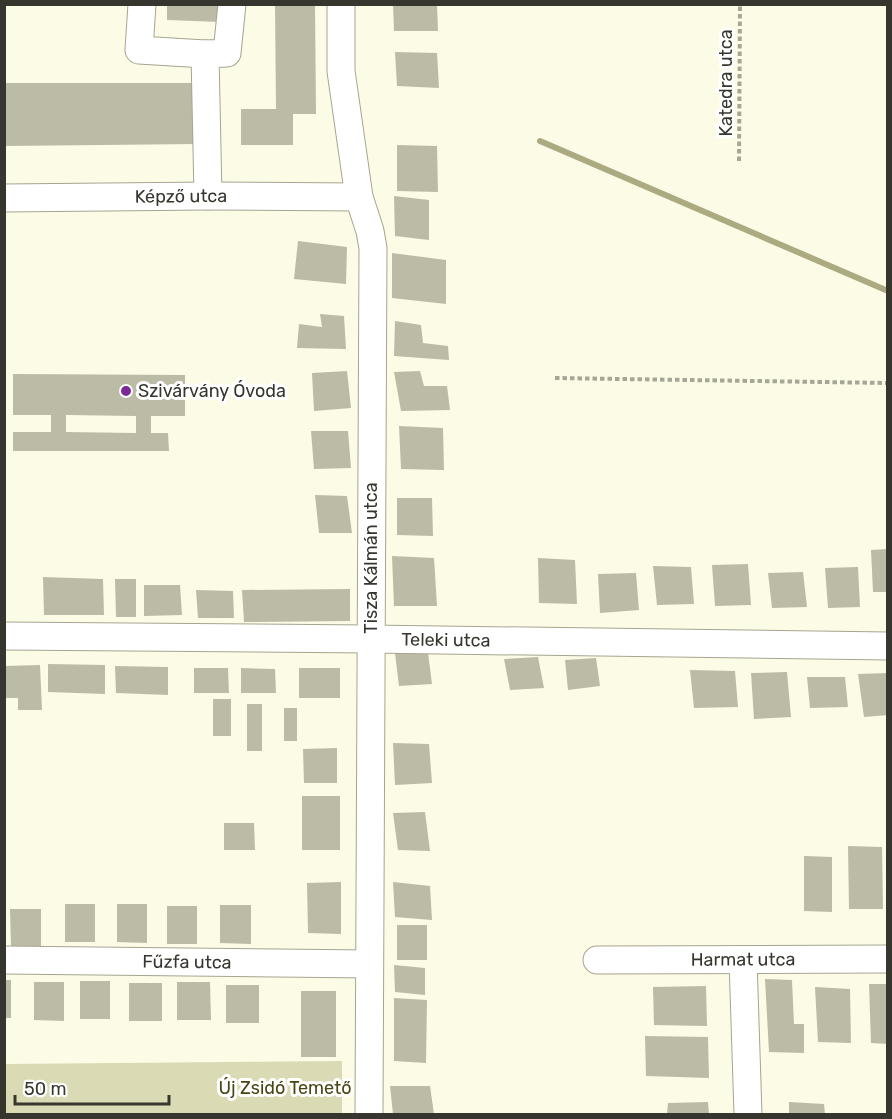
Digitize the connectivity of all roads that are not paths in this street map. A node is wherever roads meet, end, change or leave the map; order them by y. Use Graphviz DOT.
graph roads {
  1 [pos="142,4"];
  2 [pos="232,4"];
  3 [pos="341,4"];
  4 [pos="205,54"];
  5 [pos="208,196"];
  6 [pos="359,196"];
  7 [pos="4,198"];
  8 [pos="4,636"];
  9 [pos="370,639"];
  10 [pos="888,646"];
  11 [pos="888,959"];
  12 [pos="4,960"];
  13 [pos="597,960"];
  14 [pos="743,960"];
  15 [pos="369,964"];
  16 [pos="369,1114"];
  17 [pos="748,1114"];
  1 -- 4 [label="street"];
  2 -- 4 [label="street"];
  3 -- 6 [label="street, Tisza Kálmán utca"];
  4 -- 5 [label="street"];
  5 -- 6 [label="street, Képző utca"];
  5 -- 7 [label="street, Képző utca"];
  6 -- 9 [label="street, Tisza Kálmán utca"];
  8 -- 9 [label="street, Teleki utca"];
  9 -- 10 [label="street, Teleki utca"];
  9 -- 15 [label="street, Tisza Kálmán utca"];
  11 -- 14 [label="street, Harmat utca"];
  12 -- 15 [label="street, Fűzfa utca"];
  13 -- 14 [label="street, Harmat utca"];
  14 -- 17 [label="street"];
  15 -- 16 [label="street, Tisza Kálmán utca"];
}
